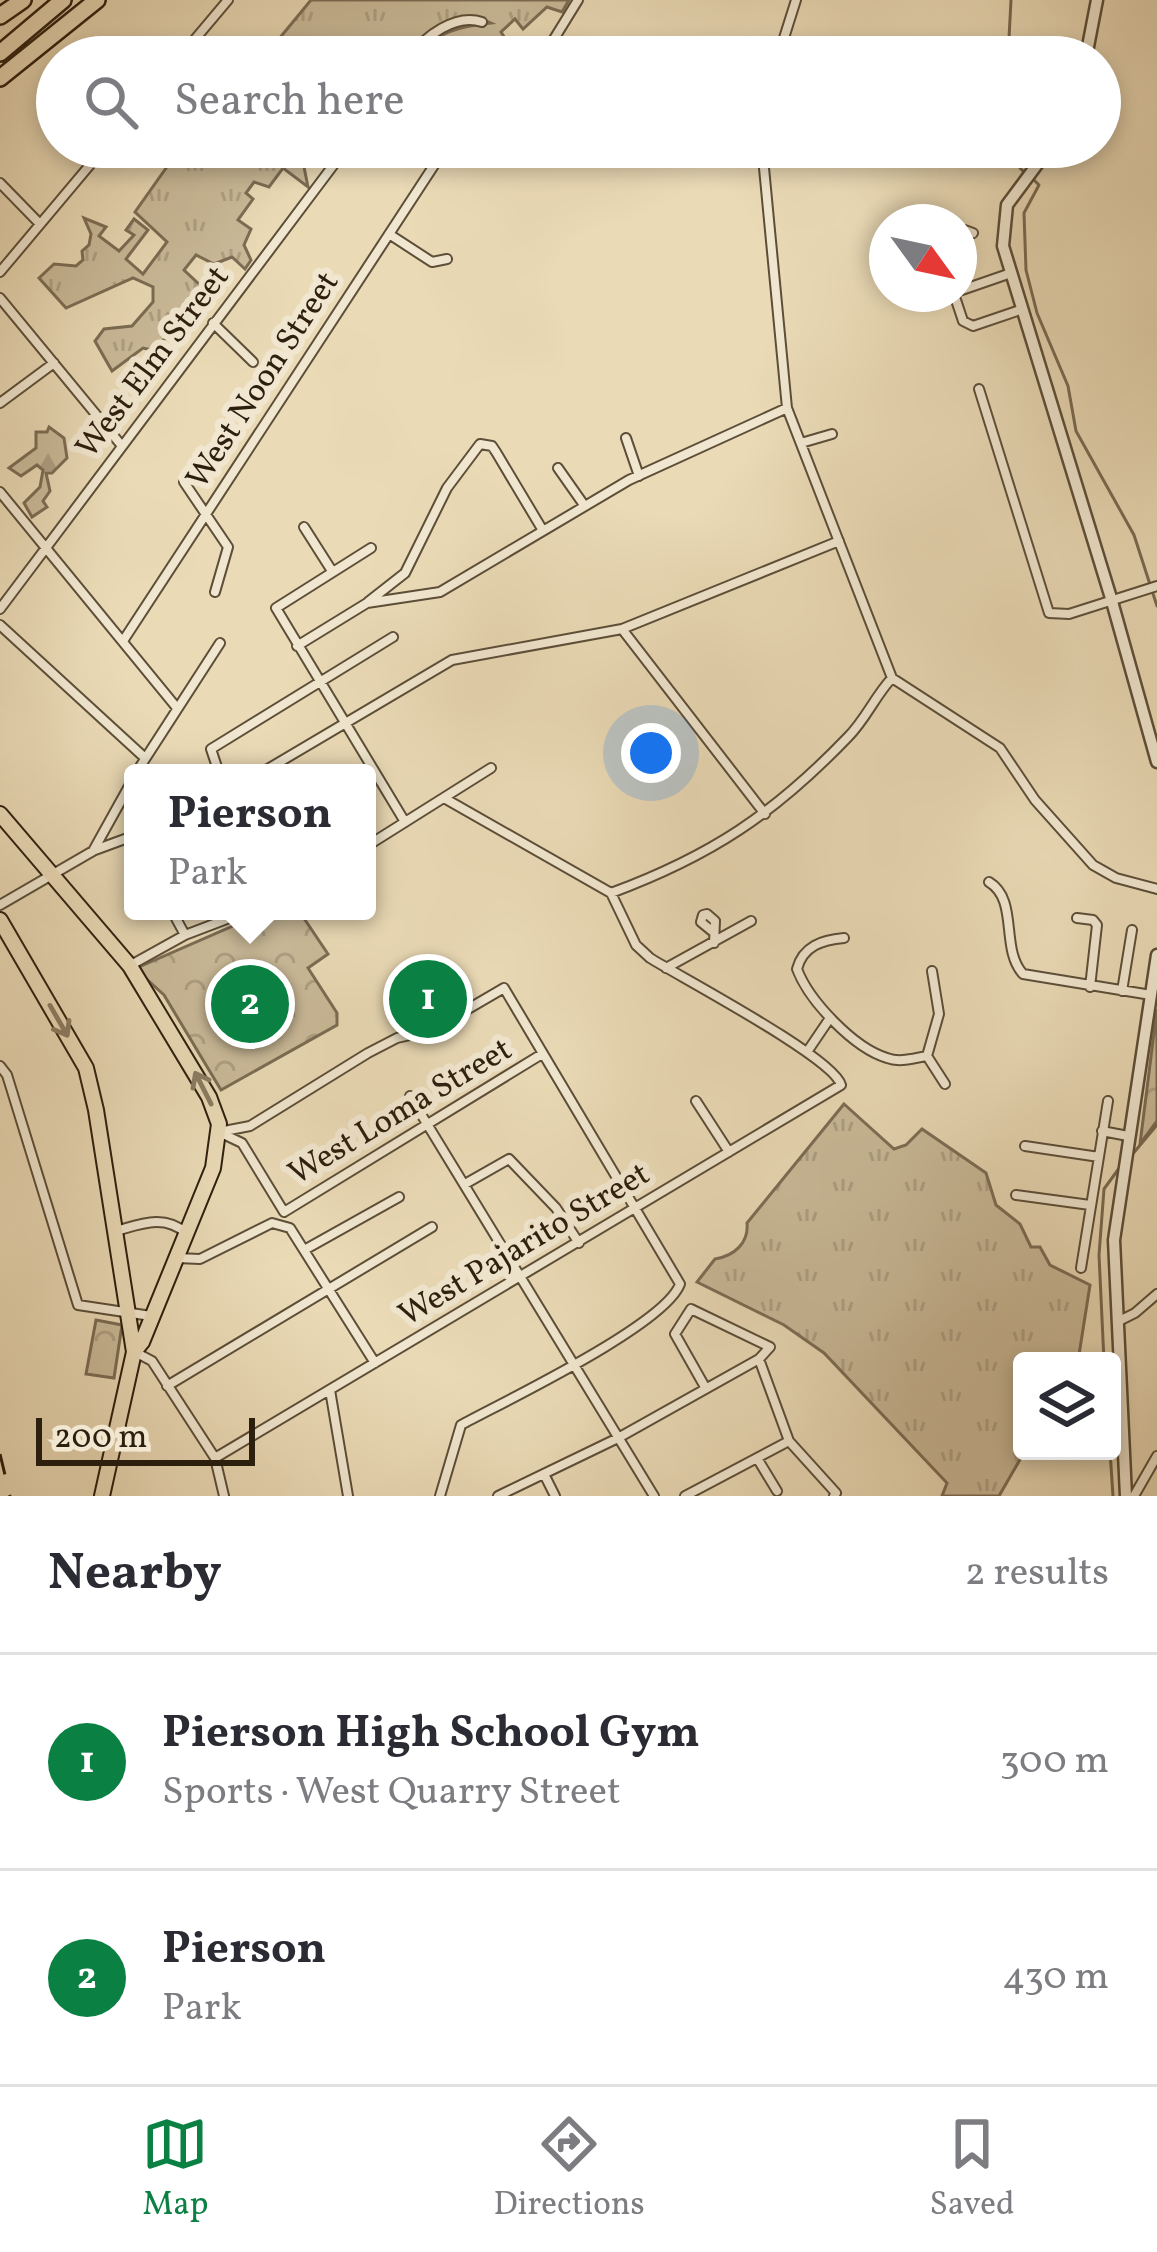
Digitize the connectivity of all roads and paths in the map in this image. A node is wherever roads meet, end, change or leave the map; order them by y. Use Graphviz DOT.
graph roads {
  1 [pos="22,0"];
  2 [pos="63,0"];
  3 [pos="97,0"];
  4 [pos="228,0"];
  5 [pos="578,0"];
  6 [pos="796,0"];
  7 [pos="1097,0"];
  8 [pos="0,16"];
  9 [pos="482,22"];
  10 [pos="52,36"];
  11 [pos="198,36"];
  12 [pos="435,36"];
  13 [pos="556,36"];
  14 [pos="785,36"];
  15 [pos="1090,36"];
  16 [pos="36,49"];
  17 [pos="0,53"];
  18 [pos="0,78"];
  19 [pos="87,168"];
  20 [pos="331,168"];
  21 [pos="432,168"];
  22 [pos="765,168"];
  23 [pos="1034,168"];
  24 [pos="0,183"];
  25 [pos="40,224"];
  26 [pos="389,234"];
  27 [pos="447,259"];
  28 [pos="0,272"];
  29 [pos="1011,273"];
  30 [pos="977,285"];
  31 [pos="0,298"];
  32 [pos="1020,310"];
  33 [pos="961,312"];
  34 [pos="213,323"];
  35 [pos="253,362"];
  36 [pos="54,363"];
  37 [pos="979,389"];
  38 [pos="0,403"];
  39 [pos="787,408"];
  40 [pos="832,434"];
  41 [pos="626,438"];
  42 [pos="801,442"];
  43 [pos="122,446"];
  44 [pos="558,468"];
  45 [pos="639,476"];
  46 [pos="184,482"];
  47 [pos="0,492"];
  48 [pos="584,505"];
  49 [pos="207,511"];
  50 [pos="304,527"];
  51 [pos="542,529"];
  52 [pos="839,541"];
  53 [pos="46,546"];
  54 [pos="371,548"];
  55 [pos="332,571"];
  56 [pos="1157,586"];
  57 [pos="215,592"];
  58 [pos="1112,598"];
  59 [pos="367,603"];
  60 [pos="0,609"];
  61 [pos="0,625"];
  62 [pos="622,629"];
  63 [pos="393,637"];
  64 [pos="123,641"];
  65 [pos="220,643"];
  66 [pos="298,646"];
  67 [pos="892,678"];
  68 [pos="321,685"];
  69 [pos="177,708"];
  70 [pos="345,721"];
  71 [pos="145,758"];
  72 [pos="1157,762"];
  73 [pos="142,764"];
  74 [pos="215,764"];
  75 [pos="276,764"];
  76 [pos="370,764"];
  77 [pos="491,768"];
  78 [pos="376,774"];
  79 [pos="124,796"];
  80 [pos="444,798"];
  81 [pos="0,814"];
  82 [pos="765,814"];
  83 [pos="404,822"];
  84 [pos="376,840"];
  85 [pos="124,841"];
  86 [pos="93,851"];
  87 [pos="55,874"];
  88 [pos="989,882"];
  89 [pos="1157,889"];
  90 [pos="611,893"];
  91 [pos="0,905"];
  92 [pos="1077,918"];
  93 [pos="0,920"];
  94 [pos="177,920"];
  95 [pos="222,920"];
  96 [pos="751,921"];
  97 [pos="1132,930"];
  98 [pos="712,932"];
  99 [pos="185,935"];
  100 [pos="844,938"];
  101 [pos="714,943"];
  102 [pos="1157,955"];
  103 [pos="130,966"];
  104 [pos="666,968"];
  105 [pos="932,971"];
  106 [pos="1090,987"];
  107 [pos="1122,991"];
  108 [pos="1151,994"];
  109 [pos="830,1018"];
  110 [pos="807,1052"];
  111 [pos="542,1054"];
  112 [pos="927,1056"];
  113 [pos="0,1066"];
  114 [pos="944,1084"];
  115 [pos="410,1096"];
  116 [pos="696,1101"];
  117 [pos="1108,1101"];
  118 [pos="428,1124"];
  119 [pos="1102,1131"];
  120 [pos="219,1132"];
  121 [pos="1128,1136"];
  122 [pos="1024,1146"];
  123 [pos="729,1152"];
  124 [pos="1099,1157"];
  125 [pos="464,1184"];
  126 [pos="1016,1195"];
  127 [pos="399,1197"];
  128 [pos="1090,1205"];
  129 [pos="636,1207"];
  130 [pos="432,1227"];
  131 [pos="115,1231"];
  132 [pos="187,1234"];
  133 [pos="579,1243"];
  134 [pos="306,1249"];
  135 [pos="178,1258"];
  136 [pos="1081,1268"];
  137 [pos="521,1277"];
  138 [pos="330,1289"];
  139 [pos="1157,1294"];
  140 [pos="129,1313"];
  141 [pos="151,1316"];
  142 [pos="1115,1322"];
  143 [pos="134,1352"];
  144 [pos="759,1359"];
  145 [pos="375,1363"];
  146 [pos="573,1364"];
  147 [pos="167,1386"];
  148 [pos="705,1387"];
  149 [pos="330,1390"];
  150 [pos="618,1438"];
  151 [pos="788,1441"];
  152 [pos="1157,1456"];
  153 [pos="215,1458"];
  154 [pos="757,1458"];
  155 [pos="1123,1465"];
  156 [pos="1150,1468"];
  157 [pos="544,1474"];
  158 [pos="777,1491"];
  159 [pos="102,1496"];
  160 [pos="224,1496"];
  161 [pos="347,1496"];
  162 [pos="440,1496"];
  163 [pos="497,1496"];
  164 [pos="555,1496"];
  165 [pos="654,1496"];
  166 [pos="685,1496"];
  167 [pos="834,1496"];
  168 [pos="1130,1496"];
  1 -- 8 [label="highway"];
  2 -- 17 [label="highway"];
  3 -- 10 [label="highway"];
  4 -- 11 [label="street"];
  5 -- 13 [label="street"];
  6 -- 14 [label="street"];
  7 -- 15 [label="street"];
  9 -- 12 [label="street"];
  16 -- 18 [label="highway"];
  19 -- 25 [label="street"];
  20 -- 34 [label="street, West Elm Street"];
  21 -- 26 [label="street, West Noon Street"];
  22 -- 39 [label="street"];
  23 -- 29 [label="street"];
  24 -- 25 [label="street"];
  25 -- 28 [label="street"];
  26 -- 27 [label="street"];
  26 -- 49 [label="street, West Noon Street"];
  29 -- 30 [label="street"];
  29 -- 32 [label="street"];
  31 -- 36 [label="street"];
  32 -- 33 [label="street"];
  32 -- 58 [label="street"];
  34 -- 35 [label="street"];
  34 -- 43 [label="street, West Elm Street"];
  36 -- 38 [label="street"];
  36 -- 43 [label="street"];
  37 -- 58 [label="street"];
  39 -- 42 [label="street"];
  39 -- 45 [label="street"];
  40 -- 42 [label="street"];
  41 -- 45 [label="street"];
  42 -- 52 [label="street"];
  43 -- 53 [label="street, West Elm Street"];
  44 -- 48 [label="street"];
  45 -- 48 [label="street"];
  46 -- 49 [label="street"];
  47 -- 53 [label="street"];
  48 -- 51 [label="street"];
  49 -- 57 [label="street"];
  49 -- 64 [label="street, West Noon Street"];
  50 -- 55 [label="street"];
  51 -- 59 [label="street"];
  51 -- 59 [label="street"];
  52 -- 62 [label="street"];
  52 -- 67 [label="street"];
  53 -- 60 [label="street, West Elm Street"];
  53 -- 64 [label="street"];
  54 -- 55 [label="street"];
  55 -- 66 [label="street"];
  56 -- 58 [label="street"];
  58 -- 72 [label="street"];
  59 -- 66 [label="street"];
  61 -- 71 [label="street"];
  62 -- 70 [label="street"];
  62 -- 82 [label="street"];
  63 -- 68 [label="street"];
  64 -- 69 [label="street"];
  65 -- 69 [label="street"];
  66 -- 68 [label="street"];
  67 -- 82 [label="street"];
  67 -- 89 [label="street"];
  68 -- 70 [label="street"];
  68 -- 74 [label="street"];
  69 -- 71 [label="street"];
  70 -- 75 [label="street"];
  70 -- 76 [label="street"];
  71 -- 73 [label="street"];
  77 -- 80 [label="street"];
  78 -- 83 [label="street"];
  79 -- 86 [label="street"];
  80 -- 83 [label="street"];
  80 -- 90 [label="street"];
  81 -- 87 [label="main road"];
  82 -- 90 [label="street"];
  83 -- 84 [label="street"];
  85 -- 86 [label="street"];
  86 -- 87 [label="street"];
  87 -- 91 [label="street"];
  87 -- 103 [label="main road"];
  88 -- 106 [label="street"];
  90 -- 104 [label="street"];
  92 -- 106 [label="street"];
  93 -- 131 [label="main road, one-way"];
  94 -- 99 [label="street"];
  95 -- 99 [label="street"];
  96 -- 101 [label="street"];
  97 -- 107 [label="street"];
  98 -- 101 [label="street"];
  99 -- 103 [label="street"];
  100 -- 109 [label="street"];
  101 -- 104 [label="street"];
  102 -- 108 [label="street"];
  120 -- 103 [label="main road, one-way"];
  104 -- 110 [label="street"];
  105 -- 112 [label="street"];
  106 -- 107 [label="street"];
  107 -- 108 [label="street"];
  108 -- 121 [label="street"];
  109 -- 110 [label="street"];
  109 -- 112 [label="street"];
  110 -- 123 [label="street, West Pajarito Street"];
  111 -- 118 [label="street, West Loma Street"];
  111 -- 120 [label="street"];
  111 -- 129 [label="street"];
  112 -- 114 [label="street"];
  113 -- 140 [label="street"];
  115 -- 118 [label="street"];
  116 -- 123 [label="street"];
  117 -- 119 [label="street"];
  118 -- 120 [label="street, West Loma Street"];
  118 -- 125 [label="street"];
  119 -- 121 [label="street"];
  119 -- 124 [label="street"];
  120 -- 132 [label="main road"];
  121 -- 142 [label="street"];
  122 -- 124 [label="street"];
  123 -- 129 [label="street, West Pajarito Street"];
  124 -- 128 [label="street"];
  125 -- 133 [label="street"];
  125 -- 137 [label="street"];
  126 -- 128 [label="street"];
  127 -- 134 [label="street"];
  128 -- 136 [label="street"];
  129 -- 133 [label="street, West Pajarito Street"];
  129 -- 146 [label="street"];
  130 -- 138 [label="street"];
  131 -- 132 [label="street"];
  131 -- 140 [label="main road"];
  132 -- 135 [label="main road"];
  133 -- 137 [label="street, West Pajarito Street"];
  134 -- 135 [label="street"];
  134 -- 138 [label="street"];
  135 -- 141 [label="main road"];
  137 -- 145 [label="street, West Pajarito Street"];
  137 -- 146 [label="street"];
  138 -- 145 [label="street"];
  138 -- 147 [label="street"];
  139 -- 142 [label="street"];
  140 -- 141 [label="street"];
  140 -- 143 [label="main road"];
  141 -- 143 [label="main road"];
  142 -- 155 [label="street"];
  143 -- 147 [label="street"];
  143 -- 159 [label="main road"];
  144 -- 148 [label="street"];
  144 -- 148 [label="street"];
  144 -- 151 [label="street"];
  145 -- 149 [label="street, West Pajarito Street"];
  146 -- 150 [label="street"];
  146 -- 162 [label="street"];
  147 -- 153 [label="street"];
  148 -- 150 [label="street"];
  149 -- 153 [label="street, West Pajarito Street"];
  149 -- 161 [label="street"];
  150 -- 157 [label="street"];
  150 -- 165 [label="street"];
  151 -- 154 [label="street"];
  151 -- 167 [label="street"];
  152 -- 156 [label="street"];
  153 -- 160 [label="street"];
  154 -- 158 [label="street"];
  154 -- 166 [label="street"];
  155 -- 156 [label="street"];
  155 -- 168 [label="street"];
  156 -- 168 [label="street"];
  157 -- 163 [label="street"];
  157 -- 164 [label="street"];
}
